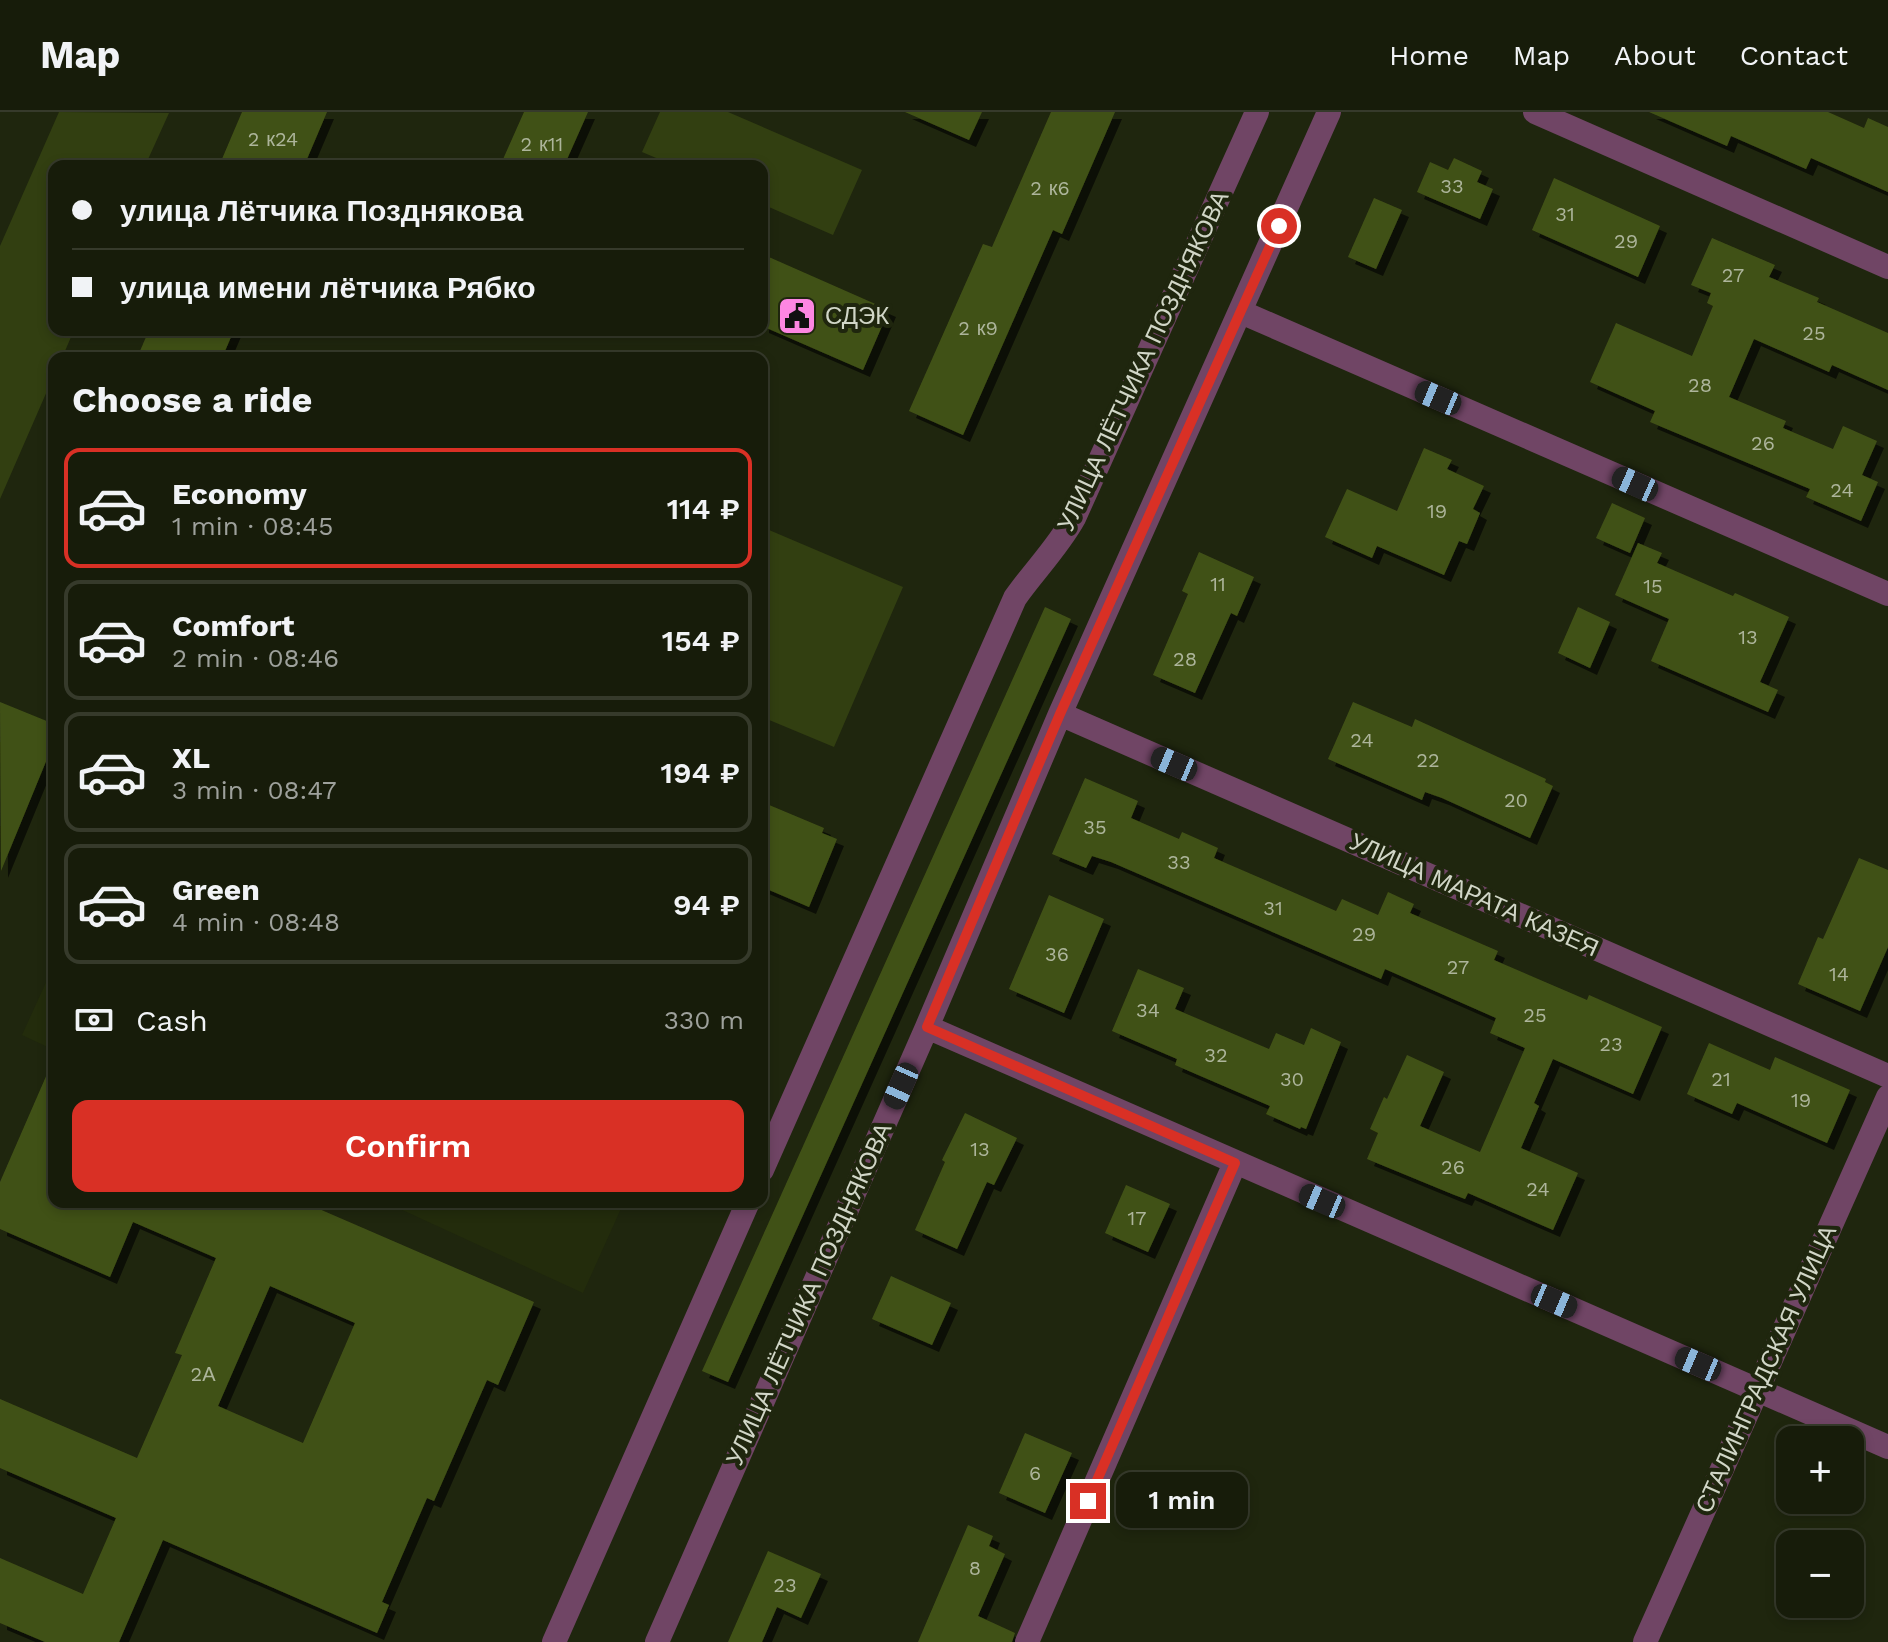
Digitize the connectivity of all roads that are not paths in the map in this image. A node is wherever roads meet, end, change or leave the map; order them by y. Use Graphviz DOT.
graph roads {
  1 [pos="1257,112"];
  2 [pos="1329,112"];
  3 [pos="1535,112"];
  4 [pos="1888,267"];
  5 [pos="1241,312"];
  6 [pos="1888,594"];
  7 [pos="1060,714"];
  8 [pos="927,1027"];
  9 [pos="1888,1076"];
  10 [pos="1888,1097"];
  11 [pos="768,1156"];
  12 [pos="1235,1163"];
  13 [pos="745,1208"];
  14 [pos="1756,1389"];
  15 [pos="1888,1447"];
  16 [pos="554,1642"];
  17 [pos="657,1642"];
  18 [pos="1027,1642"];
  19 [pos="1645,1642"];
  1 -- 11 [label="street, УЛИЦА ЛЁТЧИКА ПОЗДНЯКОВА"];
  2 -- 5 [label="street, УЛИЦА ЛЁТЧИКА ПОЗДНЯКОВА"];
  3 -- 4 [label="street"];
  5 -- 6 [label="street"];
  5 -- 7 [label="street, УЛИЦА ЛЁТЧИКА ПОЗДНЯКОВА"];
  7 -- 8 [label="street, УЛИЦА ЛЁТЧИКА ПОЗДНЯКОВА"];
  7 -- 9 [label="street, УЛИЦА МАРАТА КАЗЕЯ"];
  8 -- 12 [label="street"];
  8 -- 17 [label="street, УЛИЦА ЛЁТЧИКА ПОЗДНЯКОВА"];
  10 -- 14 [label="street, СТАЛИНГРАДСКАЯ УЛИЦА"];
  12 -- 14 [label="street"];
  12 -- 18 [label="street"];
  13 -- 16 [label="street"];
  14 -- 15 [label="street"];
  14 -- 19 [label="street, СТАЛИНГРАДСКАЯ УЛИЦА"];
}
